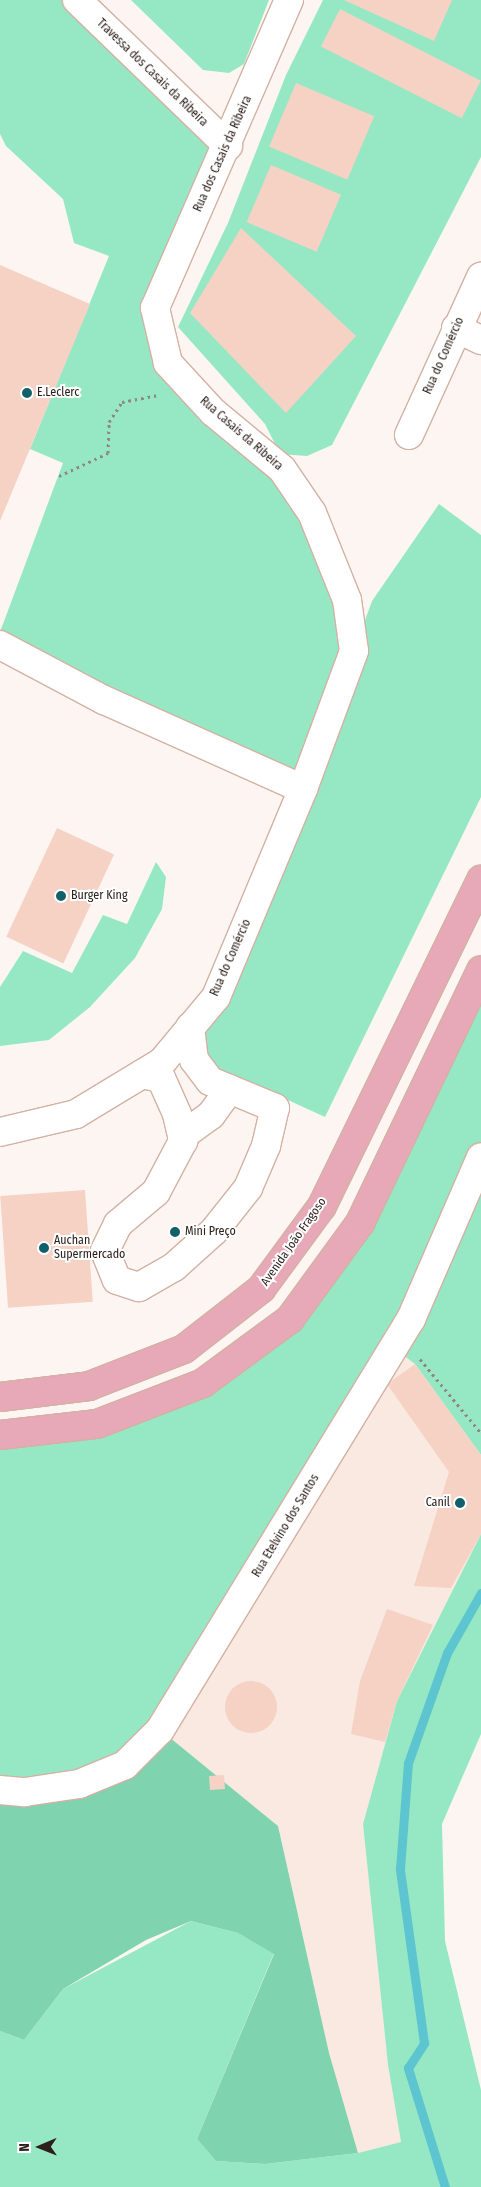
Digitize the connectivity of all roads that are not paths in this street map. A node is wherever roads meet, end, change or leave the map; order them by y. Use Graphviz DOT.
graph roads {
  1 [pos="77,0"];
  2 [pos="289,0"];
  3 [pos="228,146"];
  4 [pos="481,277"];
  5 [pos="154,308"];
  6 [pos="456,328"];
  7 [pos="481,340"];
  8 [pos="409,435"];
  9 [pos="0,645"];
  10 [pos="304,789"];
  11 [pos="481,880"];
  12 [pos="481,971"];
  13 [pos="190,1027"];
  14 [pos="142,1074"];
  15 [pos="230,1089"];
  16 [pos="0,1132"];
  17 [pos="182,1136"];
  18 [pos="481,1157"];
  19 [pos="0,1398"];
  20 [pos="0,1435"];
  21 [pos="0,1790"];
  1 -- 3 [label="street, Travessa dos Casais da Ribeira"];
  2 -- 3 [label="street, Rua dos Casais da Ribeira"];
  3 -- 5 [label="street, Rua dos Casais da Ribeira"];
  4 -- 6 [label="street, Rua do Comércio"];
  5 -- 10 [label="street, Rua Casais da Ribeira"];
  6 -- 7 [label="street"];
  6 -- 8 [label="street, Rua do Comércio"];
  9 -- 10 [label="street"];
  10 -- 13 [label="street, Rua do Comércio"];
  11 -- 19 [label="main road, Avenida João Fragoso"];
  12 -- 20 [label="main road"];
  13 -- 14 [label="street, Rua do Comércio"];
  13 -- 15 [label="street"];
  14 -- 16 [label="street, Rua do Comércio"];
  14 -- 17 [label="street"];
  15 -- 17 [label="street"];
  15 -- 17 [label="street"];
  18 -- 21 [label="street, Rua Etelvino dos Santos"];
}
